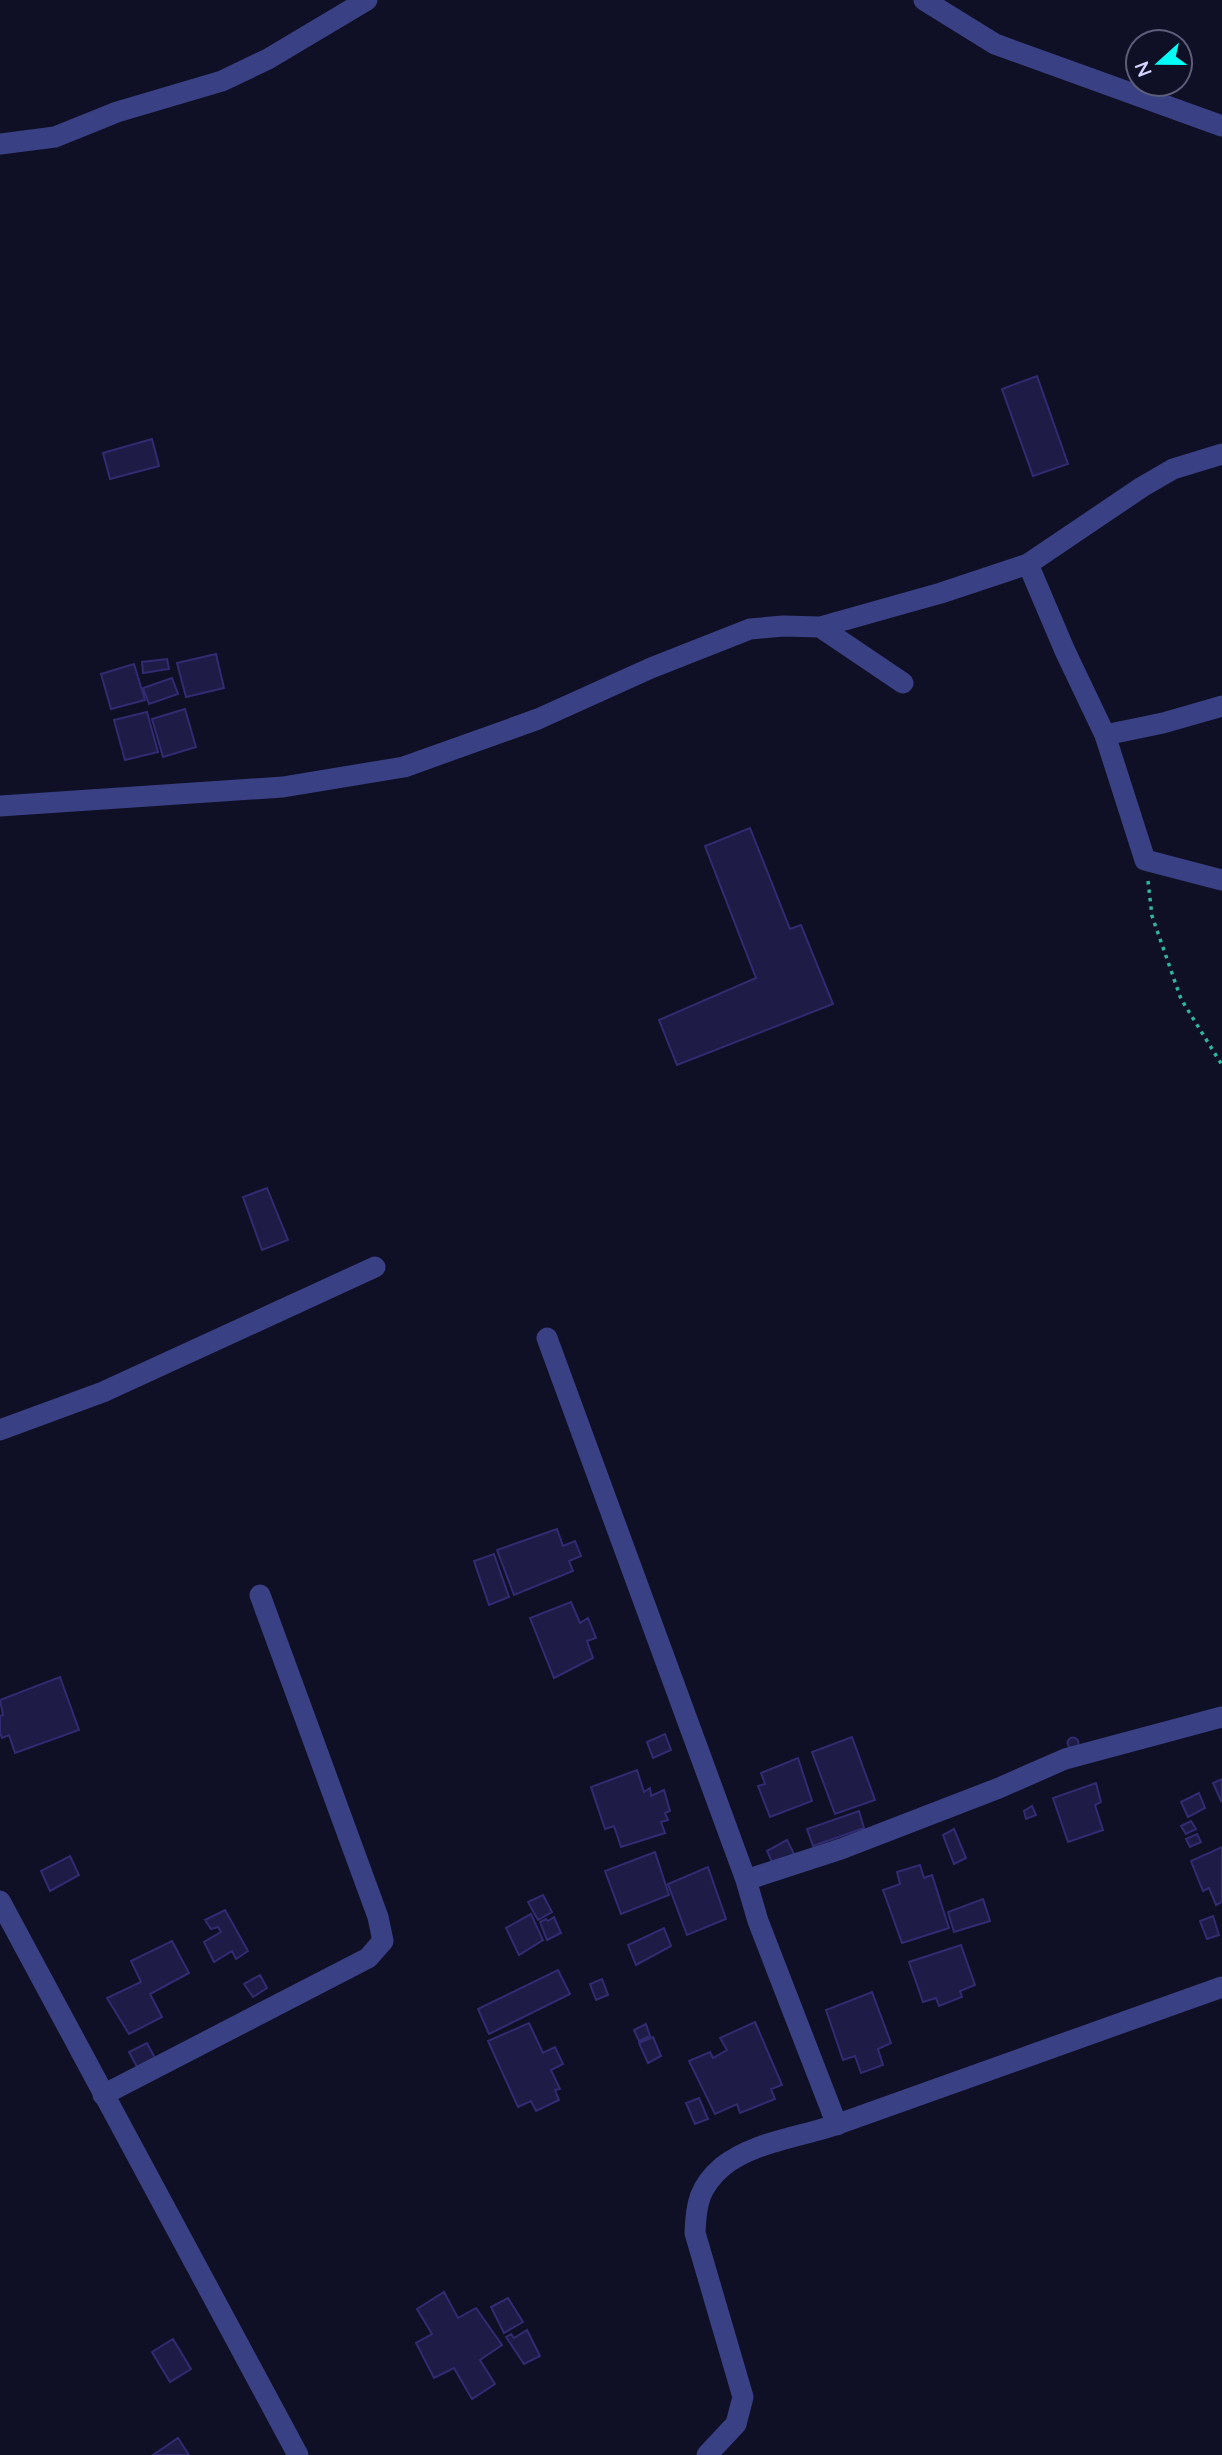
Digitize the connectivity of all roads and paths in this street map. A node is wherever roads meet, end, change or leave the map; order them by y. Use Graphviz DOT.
graph roads {
  1 [pos="367,0"];
  2 [pos="924,0"];
  3 [pos="1222,126"];
  4 [pos="0,144"];
  5 [pos="1222,454"];
  6 [pos="1028,564"];
  7 [pos="820,627"];
  8 [pos="904,683"];
  9 [pos="1222,706"];
  10 [pos="1105,735"];
  11 [pos="0,806"];
  12 [pos="1145,860"];
  13 [pos="1222,880"];
  14 [pos="1222,1065"];
  15 [pos="375,1267"];
  16 [pos="547,1338"];
  17 [pos="0,1430"];
  18 [pos="260,1595"];
  19 [pos="1222,1717"];
  20 [pos="746,1880"];
  21 [pos="0,1901"];
  22 [pos="1222,1987"];
  23 [pos="103,2095"];
  24 [pos="837,2125"];
  25 [pos="298,2455"];
  26 [pos="707,2455"];
  1 -- 4 [label="street"];
  2 -- 3 [label="street"];
  5 -- 6 [label="street"];
  6 -- 7 [label="street"];
  6 -- 10 [label="street"];
  7 -- 8 [label="street"];
  7 -- 11 [label="street"];
  9 -- 10 [label="street"];
  10 -- 12 [label="street"];
  12 -- 13 [label="street"];
  12 -- 14 [label="path"];
  15 -- 17 [label="street"];
  16 -- 20 [label="street"];
  18 -- 23 [label="street"];
  19 -- 20 [label="street"];
  20 -- 24 [label="street"];
  21 -- 23 [label="street"];
  22 -- 24 [label="street"];
  23 -- 25 [label="street"];
  24 -- 26 [label="street"];
}
